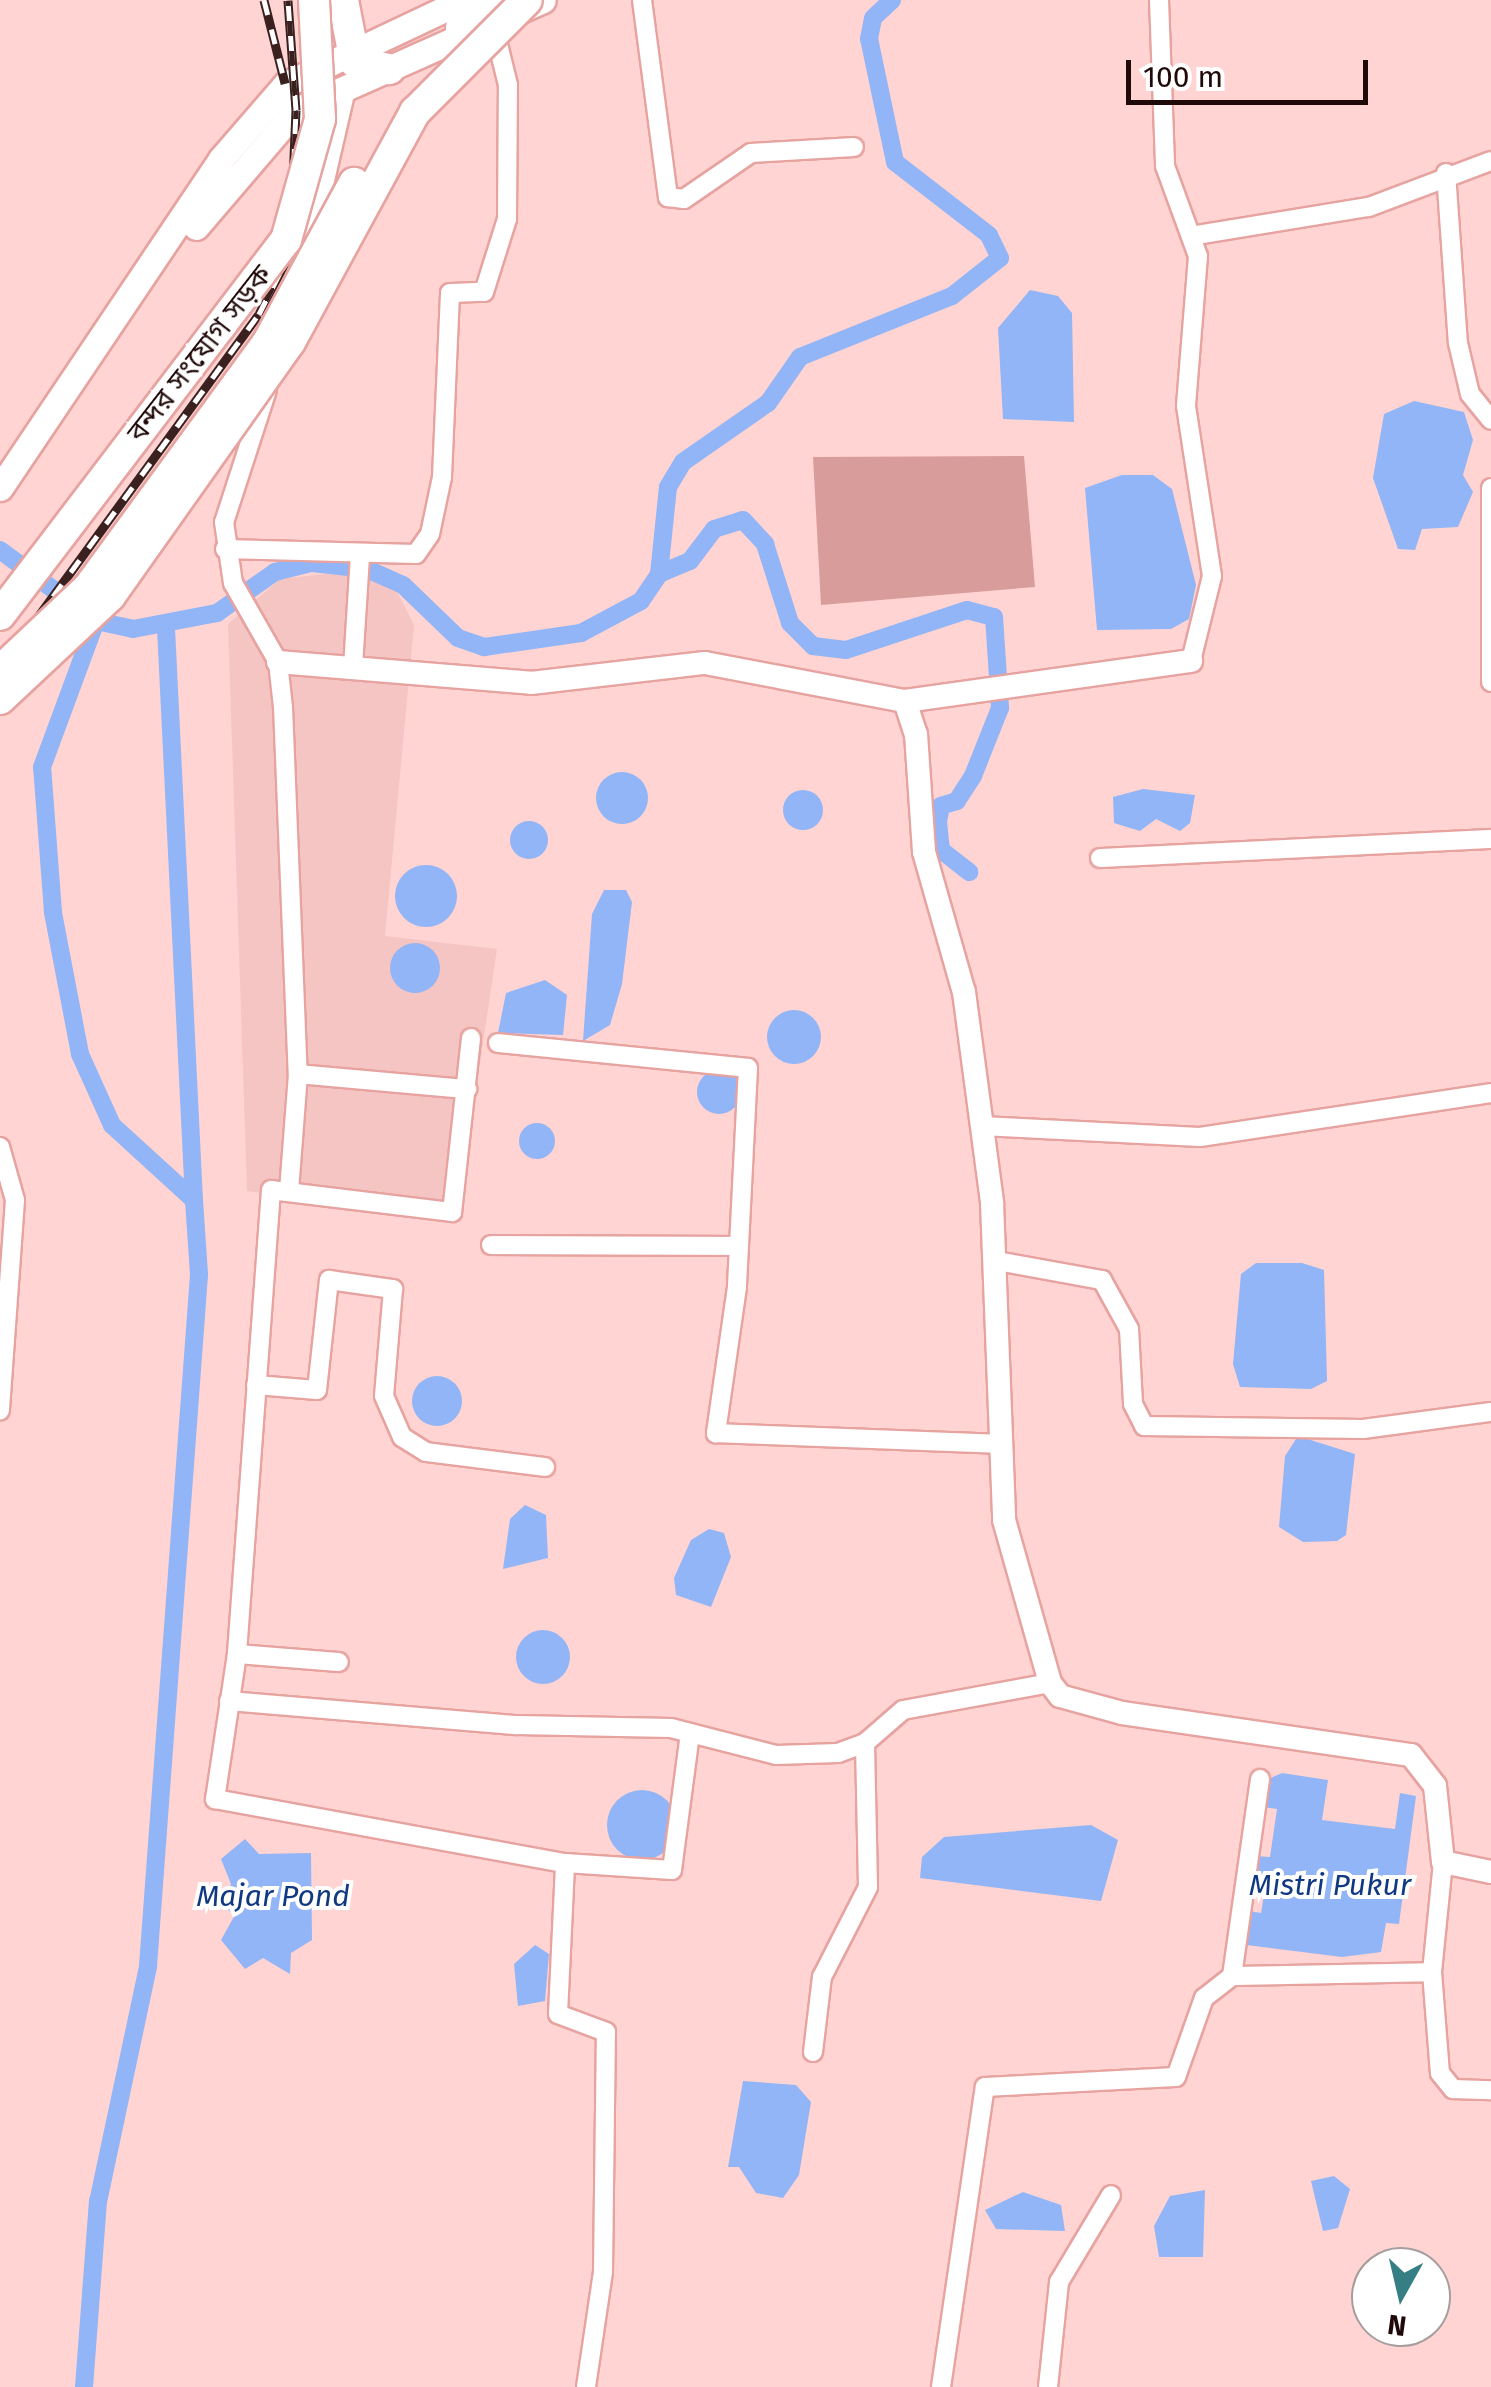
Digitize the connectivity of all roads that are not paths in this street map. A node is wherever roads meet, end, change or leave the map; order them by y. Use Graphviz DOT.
graph roads {
  1 [pos="314,0"];
  2 [pos="343,0"];
  3 [pos="527,0"];
  4 [pos="543,0"];
  5 [pos="642,0"];
  6 [pos="1159,0"];
  7 [pos="462,14"];
  8 [pos="494,14"];
  9 [pos="350,49"];
  10 [pos="388,69"];
  11 [pos="346,85"];
  12 [pos="854,148"];
  13 [pos="1491,160"];
  14 [pos="1446,173"];
  15 [pos="1191,236"];
  16 [pos="149,278"];
  17 [pos="1491,420"];
  18 [pos="0,488"];
  19 [pos="1491,488"];
  20 [pos="226,549"];
  21 [pos="360,557"];
  22 [pos="0,614"];
  23 [pos="1191,661"];
  24 [pos="278,662"];
  25 [pos="353,667"];
  26 [pos="0,671"];
  27 [pos="1491,682"];
  28 [pos="0,699"];
  29 [pos="904,701"];
  30 [pos="1491,839"];
  31 [pos="1100,858"];
  32 [pos="471,1038"];
  33 [pos="498,1043"];
  34 [pos="298,1074"];
  35 [pos="468,1089"];
  36 [pos="1491,1094"];
  37 [pos="982,1126"];
  38 [pos="0,1147"];
  39 [pos="289,1191"];
  40 [pos="491,1245"];
  41 [pos="739,1246"];
  42 [pos="997,1261"];
  43 [pos="256,1385"];
  44 [pos="0,1410"];
  45 [pos="1491,1412"];
  46 [pos="1002,1444"];
  47 [pos="545,1467"];
  48 [pos="237,1654"];
  49 [pos="340,1662"];
  50 [pos="1050,1683"];
  51 [pos="229,1701"];
  52 [pos="690,1733"];
  53 [pos="865,1742"];
  54 [pos="1260,1779"];
  55 [pos="1443,1862"];
  56 [pos="565,1864"];
  57 [pos="1491,1872"];
  58 [pos="1432,1972"];
  59 [pos="1232,1976"];
  60 [pos="813,2052"];
  61 [pos="1491,2090"];
  62 [pos="1112,2195"];
  63 [pos="586,2387"];
  64 [pos="941,2387"];
  65 [pos="1048,2387"];
  1 -- 22 [label="highway, বন্দর সংযোগ সড়ক, bridge"];
  2 -- 9 [label="highway"];
  3 -- 28 [label="highway, bridge"];
  4 -- 8 [label="main road"];
  5 -- 12 [label="street"];
  6 -- 15 [label="street"];
  7 -- 8 [label="highway"];
  7 -- 9 [label="main road"];
  7 -- 26 [label="highway, bridge"];
  8 -- 10 [label="main road"];
  8 -- 21 [label="street"];
  9 -- 10 [label="highway"];
  9 -- 16 [label="main road"];
  10 -- 11 [label="main road"];
  11 -- 16 [label="main road"];
  11 -- 20 [label="street"];
  13 -- 14 [label="street"];
  14 -- 15 [label="street"];
  14 -- 17 [label="street"];
  15 -- 23 [label="street"];
  16 -- 18 [label="main road"];
  19 -- 27 [label="street"];
  20 -- 21 [label="street"];
  20 -- 24 [label="street"];
  21 -- 25 [label="street"];
  23 -- 29 [label="street"];
  24 -- 25 [label="street"];
  24 -- 34 [label="street"];
  25 -- 29 [label="street"];
  29 -- 37 [label="street"];
  30 -- 31 [label="street"];
  32 -- 35 [label="street"];
  33 -- 41 [label="street"];
  34 -- 35 [label="street"];
  34 -- 39 [label="street"];
  35 -- 39 [label="street"];
  36 -- 37 [label="street"];
  37 -- 42 [label="street"];
  38 -- 44 [label="street"];
  39 -- 43 [label="street"];
  40 -- 41 [label="street"];
  41 -- 46 [label="street"];
  42 -- 45 [label="street"];
  42 -- 46 [label="street"];
  43 -- 47 [label="street"];
  43 -- 48 [label="street"];
  46 -- 50 [label="street"];
  48 -- 49 [label="street"];
  48 -- 51 [label="street"];
  50 -- 53 [label="street"];
  50 -- 55 [label="street"];
  51 -- 52 [label="street"];
  51 -- 56 [label="street"];
  52 -- 53 [label="street"];
  52 -- 56 [label="street"];
  53 -- 60 [label="street"];
  54 -- 59 [label="street"];
  55 -- 57 [label="street"];
  55 -- 58 [label="street"];
  56 -- 63 [label="street"];
  58 -- 59 [label="street"];
  58 -- 61 [label="street"];
  59 -- 64 [label="street"];
  62 -- 65 [label="street"];
}
